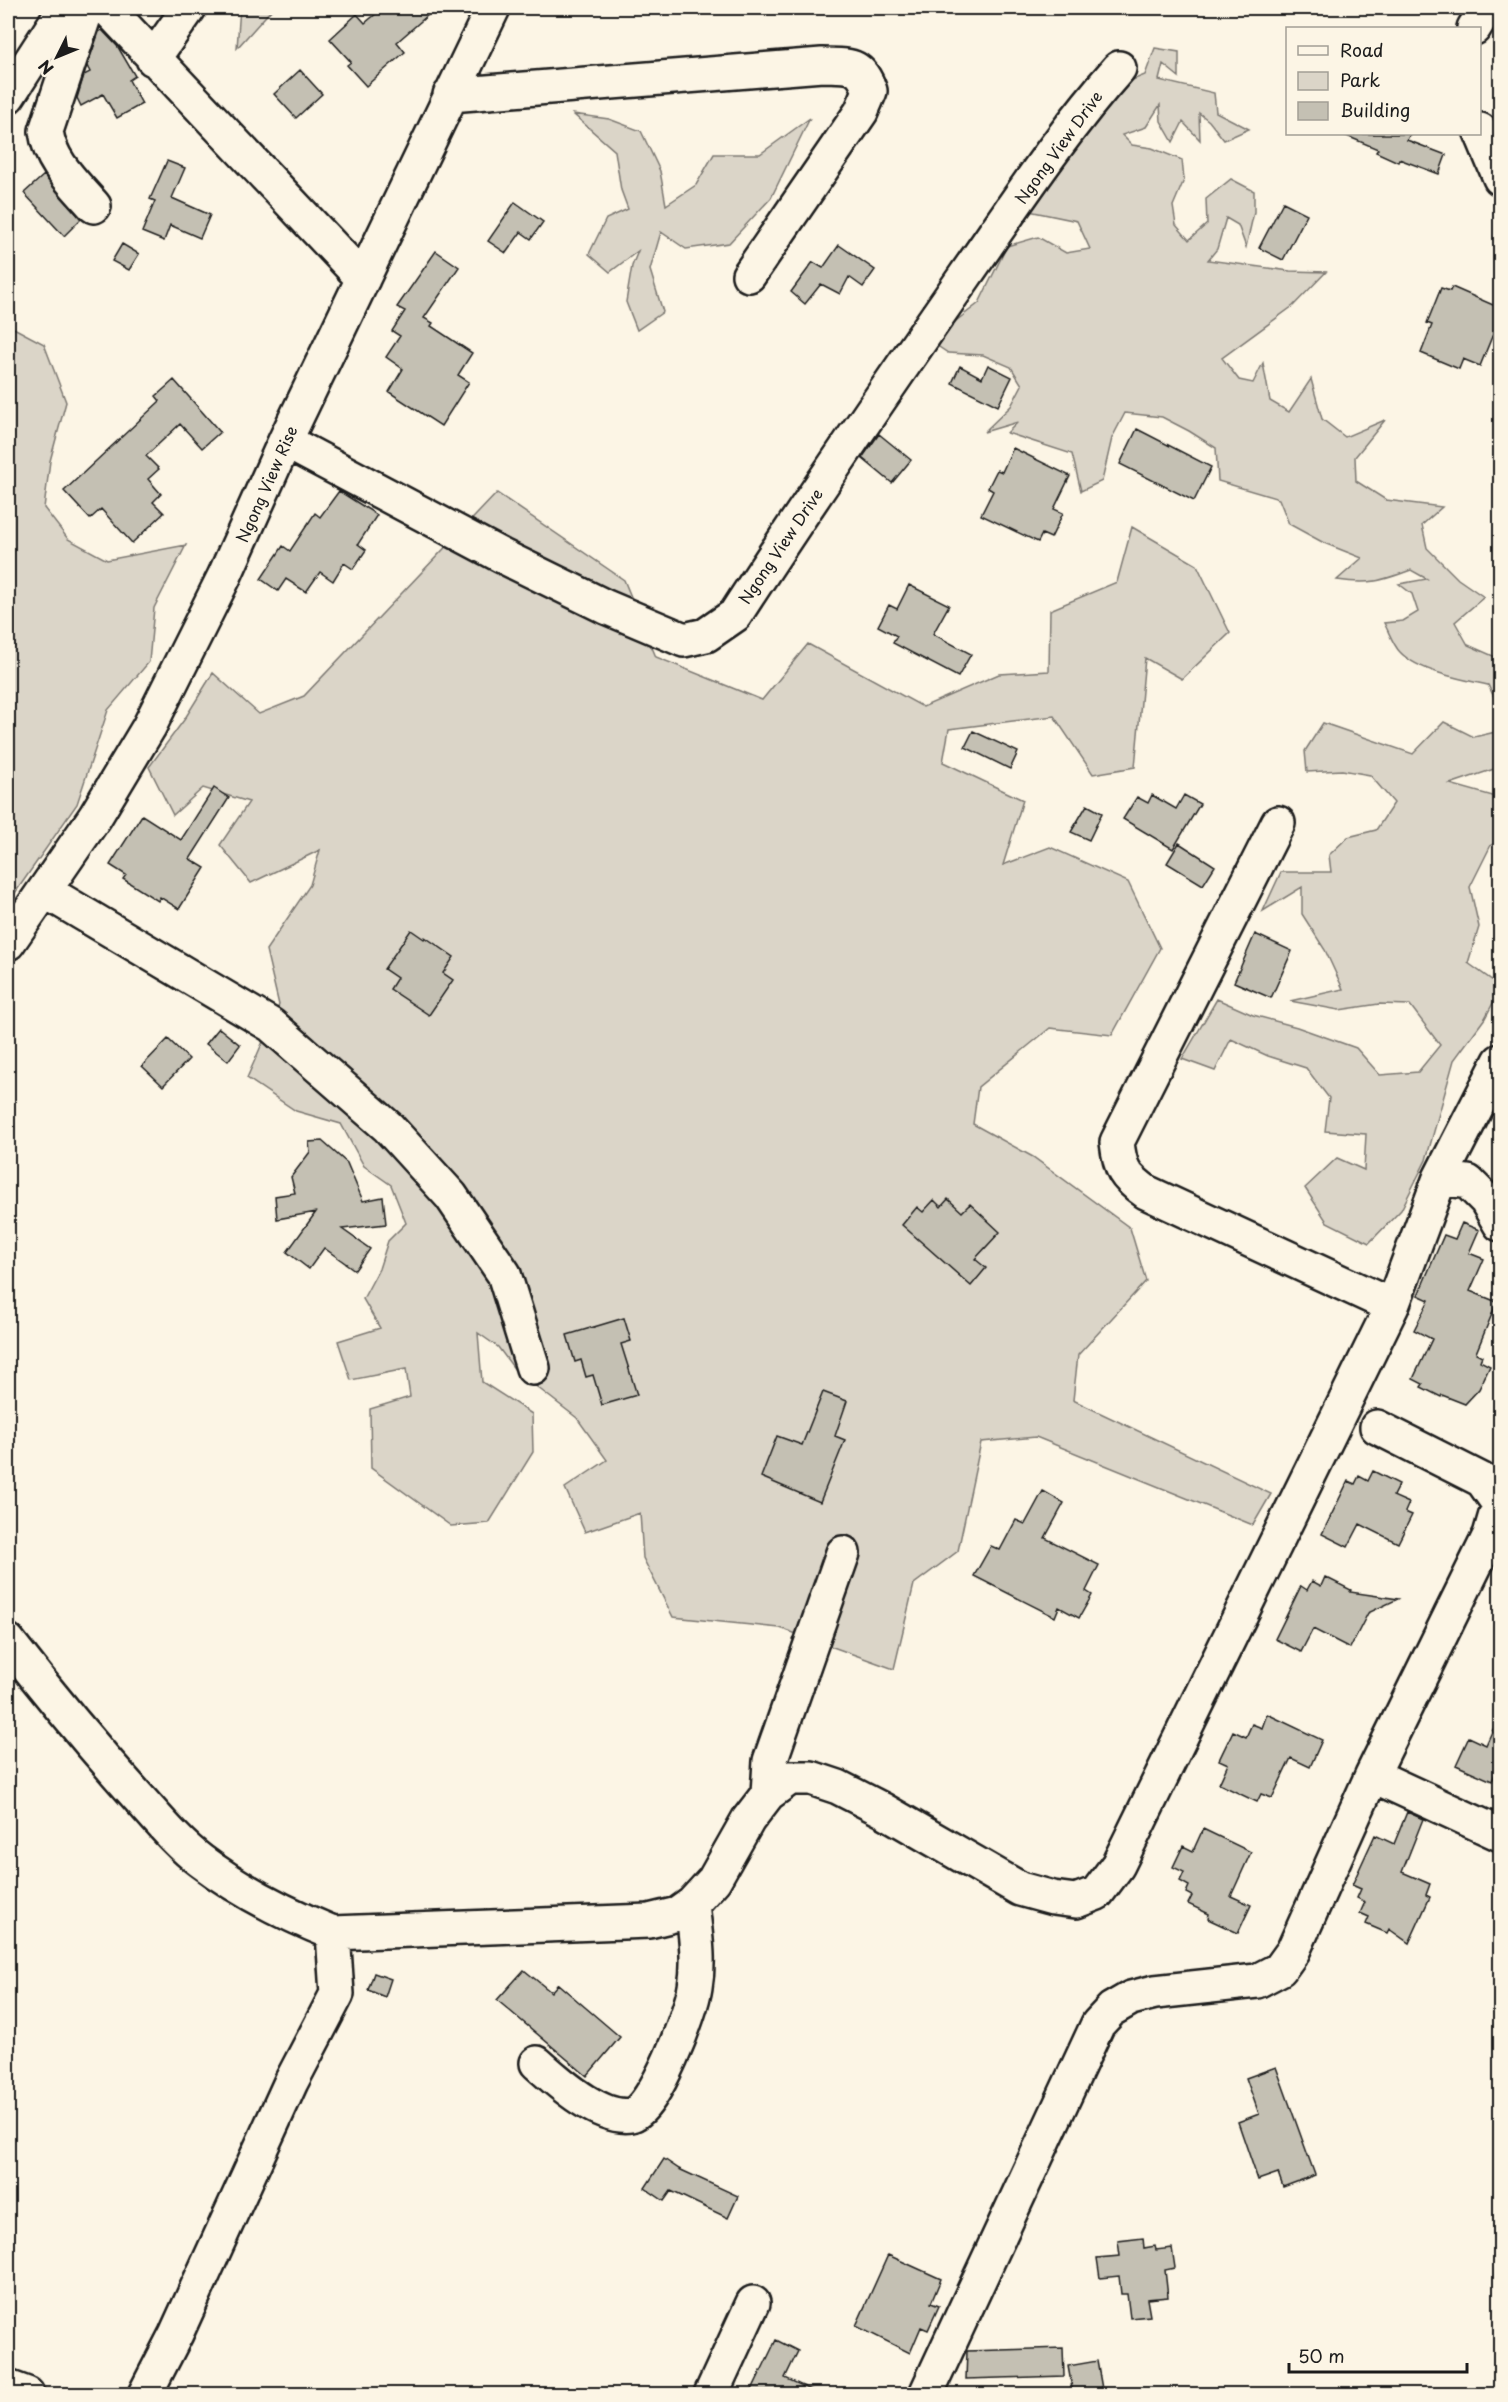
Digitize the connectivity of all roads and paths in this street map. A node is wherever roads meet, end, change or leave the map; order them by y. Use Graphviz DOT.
graph roads {
  1 [pos="66,8"];
  2 [pos="87,8"];
  3 [pos="107,8"];
  4 [pos="493,8"];
  5 [pos="186,9"];
  6 [pos="153,59"];
  7 [pos="1119,68"];
  8 [pos="450,95"];
  9 [pos="8,96"];
  10 [pos="1481,135"];
  11 [pos="1500,178"];
  12 [pos="94,206"];
  13 [pos="749,274"];
  14 [pos="363,279"];
  15 [pos="285,441"];
  16 [pos="1278,823"];
  17 [pos="45,891"];
  18 [pos="8,943"];
  19 [pos="1500,1061"];
  20 [pos="1440,1178"];
  21 [pos="1500,1224"];
  22 [pos="1392,1306"];
  23 [pos="533,1368"];
  24 [pos="1377,1427"];
  25 [pos="843,1553"];
  26 [pos="8,1641"];
  27 [pos="1372,1775"];
  28 [pos="768,1794"];
  29 [pos="1500,1834"];
  30 [pos="692,1904"];
  31 [pos="333,1933"];
  32 [pos="537,2063"];
  33 [pos="753,2303"];
  34 [pos="8,2387"];
  35 [pos="27,2394"];
  36 [pos="145,2394"];
  37 [pos="711,2394"];
  38 [pos="926,2394"];
  1 -- 9 [label="street"];
  2 -- 12 [label="street"];
  3 -- 6 [label="street"];
  4 -- 8 [label="street, Ngong View Rise"];
  5 -- 6 [label="street"];
  6 -- 14 [label="street"];
  7 -- 15 [label="street, Ngong View Drive"];
  8 -- 13 [label="street"];
  8 -- 14 [label="street, Ngong View Rise"];
  10 -- 11 [label="street"];
  14 -- 15 [label="street, Ngong View Rise"];
  15 -- 17 [label="street, Ngong View Rise"];
  16 -- 22 [label="street"];
  17 -- 18 [label="street, Ngong View Rise"];
  17 -- 23 [label="street"];
  19 -- 20 [label="street"];
  20 -- 21 [label="street"];
  20 -- 22 [label="street"];
  22 -- 28 [label="street"];
  24 -- 27 [label="street"];
  25 -- 28 [label="street"];
  26 -- 31 [label="street"];
  27 -- 29 [label="street"];
  27 -- 38 [label="street"];
  28 -- 30 [label="street"];
  30 -- 31 [label="street"];
  30 -- 32 [label="street"];
  31 -- 36 [label="street"];
  33 -- 37 [label="street"];
  34 -- 35 [label="street"];
}
